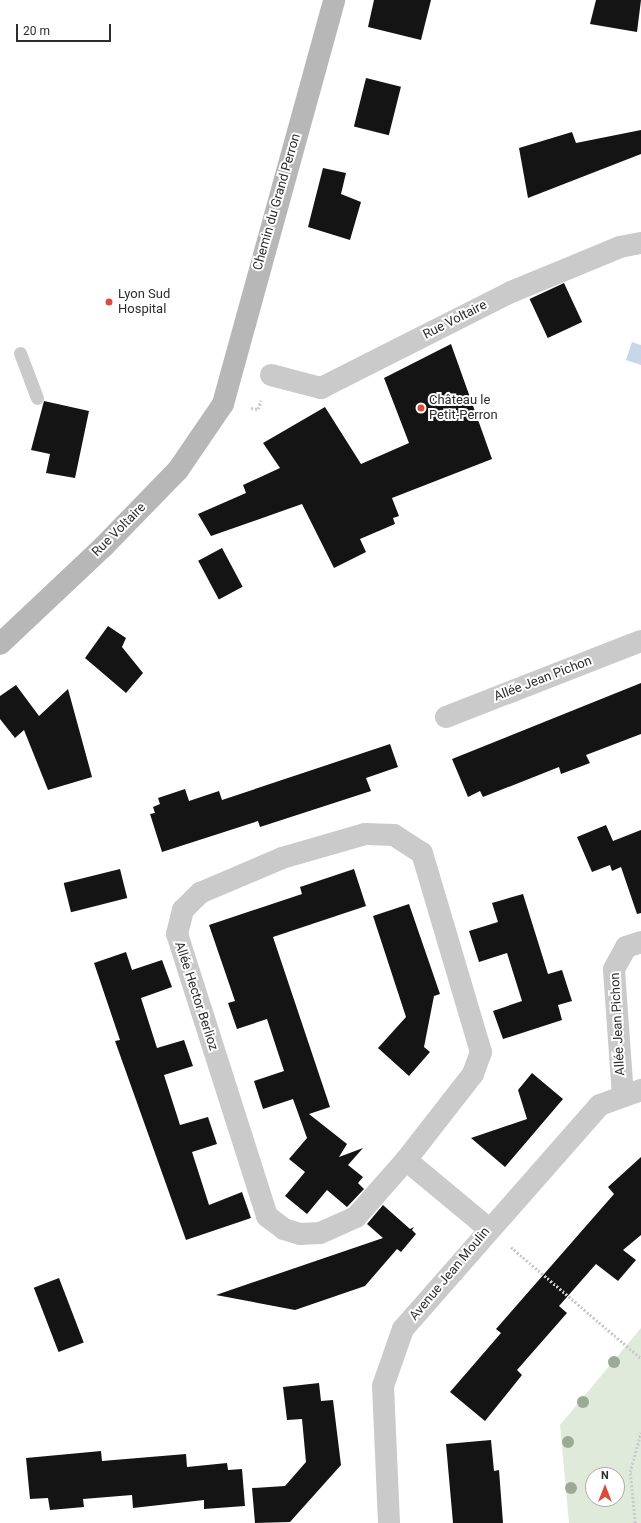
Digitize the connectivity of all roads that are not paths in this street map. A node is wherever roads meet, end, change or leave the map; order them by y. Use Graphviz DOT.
graph roads {
  1 [pos="334,0"];
  2 [pos="641,243"];
  3 [pos="20,353"];
  4 [pos="271,375"];
  5 [pos="37,398"];
  6 [pos="223,404"];
  7 [pos="641,640"];
  8 [pos="0,644"];
  9 [pos="446,717"];
  10 [pos="641,942"];
  11 [pos="632,1093"];
  12 [pos="406,1160"];
  13 [pos="488,1228"];
  14 [pos="389,1523"];
  1 -- 6 [label="street, Chemin du Grand Perron"];
  2 -- 4 [label="street, Rue Voltaire"];
  3 -- 5 [label="lane"];
  6 -- 8 [label="street, Rue Voltaire"];
  7 -- 9 [label="street, Allée Jean Pichon"];
  10 -- 11 [label="street, Allée Jean Pichon"];
  11 -- 13 [label="street, Avenue Jean Moulin"];
  12 -- 12 [label="street, Allée Hector Berlioz"];
  12 -- 13 [label="street"];
  13 -- 14 [label="street, Avenue Jean Moulin"];
}
